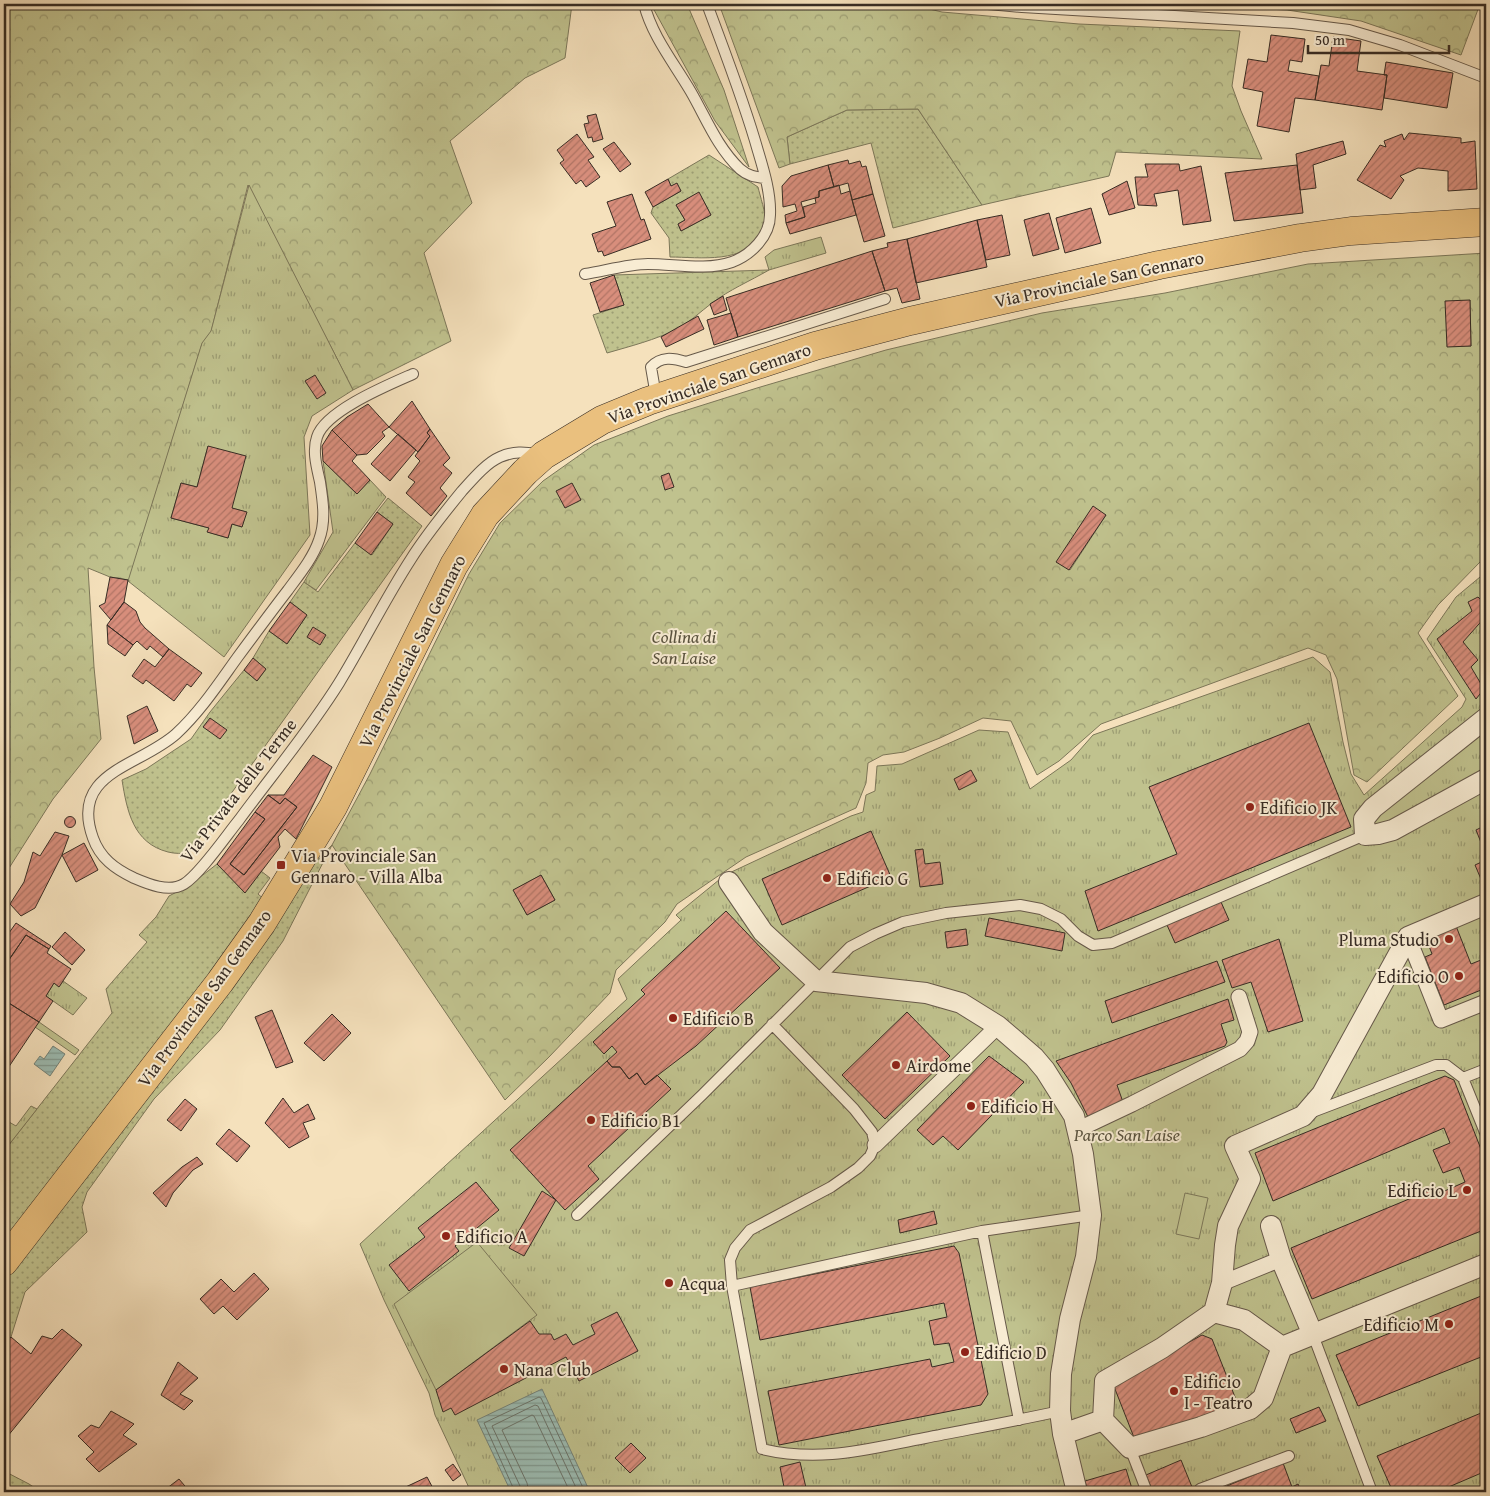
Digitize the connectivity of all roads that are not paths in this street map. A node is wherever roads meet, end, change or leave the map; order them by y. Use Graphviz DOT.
graph roads {
  1 [pos="644,4"];
  2 [pos="707,4"];
  3 [pos="988,4"];
  4 [pos="1486,78"];
  5 [pos="765,178"];
  6 [pos="1486,222"];
  7 [pos="585,274"];
  8 [pos="885,299"];
  9 [pos="413,374"];
  10 [pos="657,398"];
  11 [pos="544,455"];
  12 [pos="1486,718"];
  13 [pos="1486,780"];
  14 [pos="1365,835"];
  15 [pos="729,882"];
  16 [pos="1486,904"];
  17 [pos="1408,937"];
  18 [pos="816,980"];
  19 [pos="1239,997"];
  20 [pos="1486,1002"];
  21 [pos="772,1024"];
  22 [pos="998,1026"];
  23 [pos="1486,1069"];
  24 [pos="1463,1078"];
  25 [pos="1302,1116"];
  26 [pos="1077,1130"];
  27 [pos="1486,1135"];
  28 [pos="875,1145"];
  29 [pos="1091,1215"];
  30 [pos="577,1216"];
  31 [pos="1271,1226"];
  32 [pos="982,1231"];
  33 [pos="1282,1259"];
  34 [pos="4,1262"];
  35 [pos="1486,1264"];
  36 [pos="1222,1284"];
  37 [pos="732,1286"];
  38 [pos="1214,1312"];
  39 [pos="1313,1335"];
  40 [pos="1282,1347"];
  41 [pos="1060,1411"];
  42 [pos="1019,1420"];
  43 [pos="1103,1420"];
  44 [pos="1063,1434"];
  45 [pos="1130,1448"];
  46 [pos="1289,1456"];
  47 [pos="1077,1492"];
  48 [pos="1147,1492"];
  49 [pos="1199,1492"];
  50 [pos="1372,1492"];
  1 -- 5 [label="lane"];
  2 -- 5 [label="lane"];
  3 -- 4 [label="lane"];
  5 -- 7 [label="lane"];
  6 -- 10 [label="main road, Via Provinciale San Gennaro"];
  8 -- 10 [label="lane"];
  9 -- 11 [label="lane, Via Privata delle Terme"];
  10 -- 11 [label="main road, Via Provinciale San Gennaro"];
  11 -- 34 [label="main road, Via Provinciale San Gennaro"];
  12 -- 14 [label="street"];
  13 -- 14 [label="street"];
  14 -- 18 [label="lane"];
  15 -- 18 [label="street"];
  16 -- 17 [label="street"];
  17 -- 20 [label="street"];
  17 -- 25 [label="street"];
  18 -- 21 [label="lane"];
  18 -- 22 [label="street"];
  19 -- 26 [label="street"];
  21 -- 28 [label="lane"];
  21 -- 30 [label="lane"];
  22 -- 26 [label="street"];
  22 -- 28 [label="street"];
  23 -- 24 [label="lane"];
  24 -- 25 [label="lane"];
  24 -- 27 [label="lane"];
  25 -- 36 [label="street"];
  26 -- 29 [label="street"];
  28 -- 37 [label="lane"];
  29 -- 32 [label="lane"];
  29 -- 41 [label="street"];
  31 -- 33 [label="street"];
  32 -- 37 [label="lane"];
  32 -- 42 [label="lane"];
  33 -- 36 [label="street"];
  33 -- 39 [label="street"];
  35 -- 39 [label="street"];
  36 -- 38 [label="street"];
  37 -- 42 [label="lane"];
  38 -- 40 [label="street"];
  38 -- 43 [label="street"];
  39 -- 40 [label="street"];
  39 -- 50 [label="lane"];
  40 -- 45 [label="street"];
  41 -- 42 [label="lane"];
  41 -- 44 [label="street"];
  43 -- 44 [label="street"];
  43 -- 45 [label="street"];
  44 -- 47 [label="street"];
  45 -- 48 [label="lane"];
  46 -- 49 [label="lane"];
}
